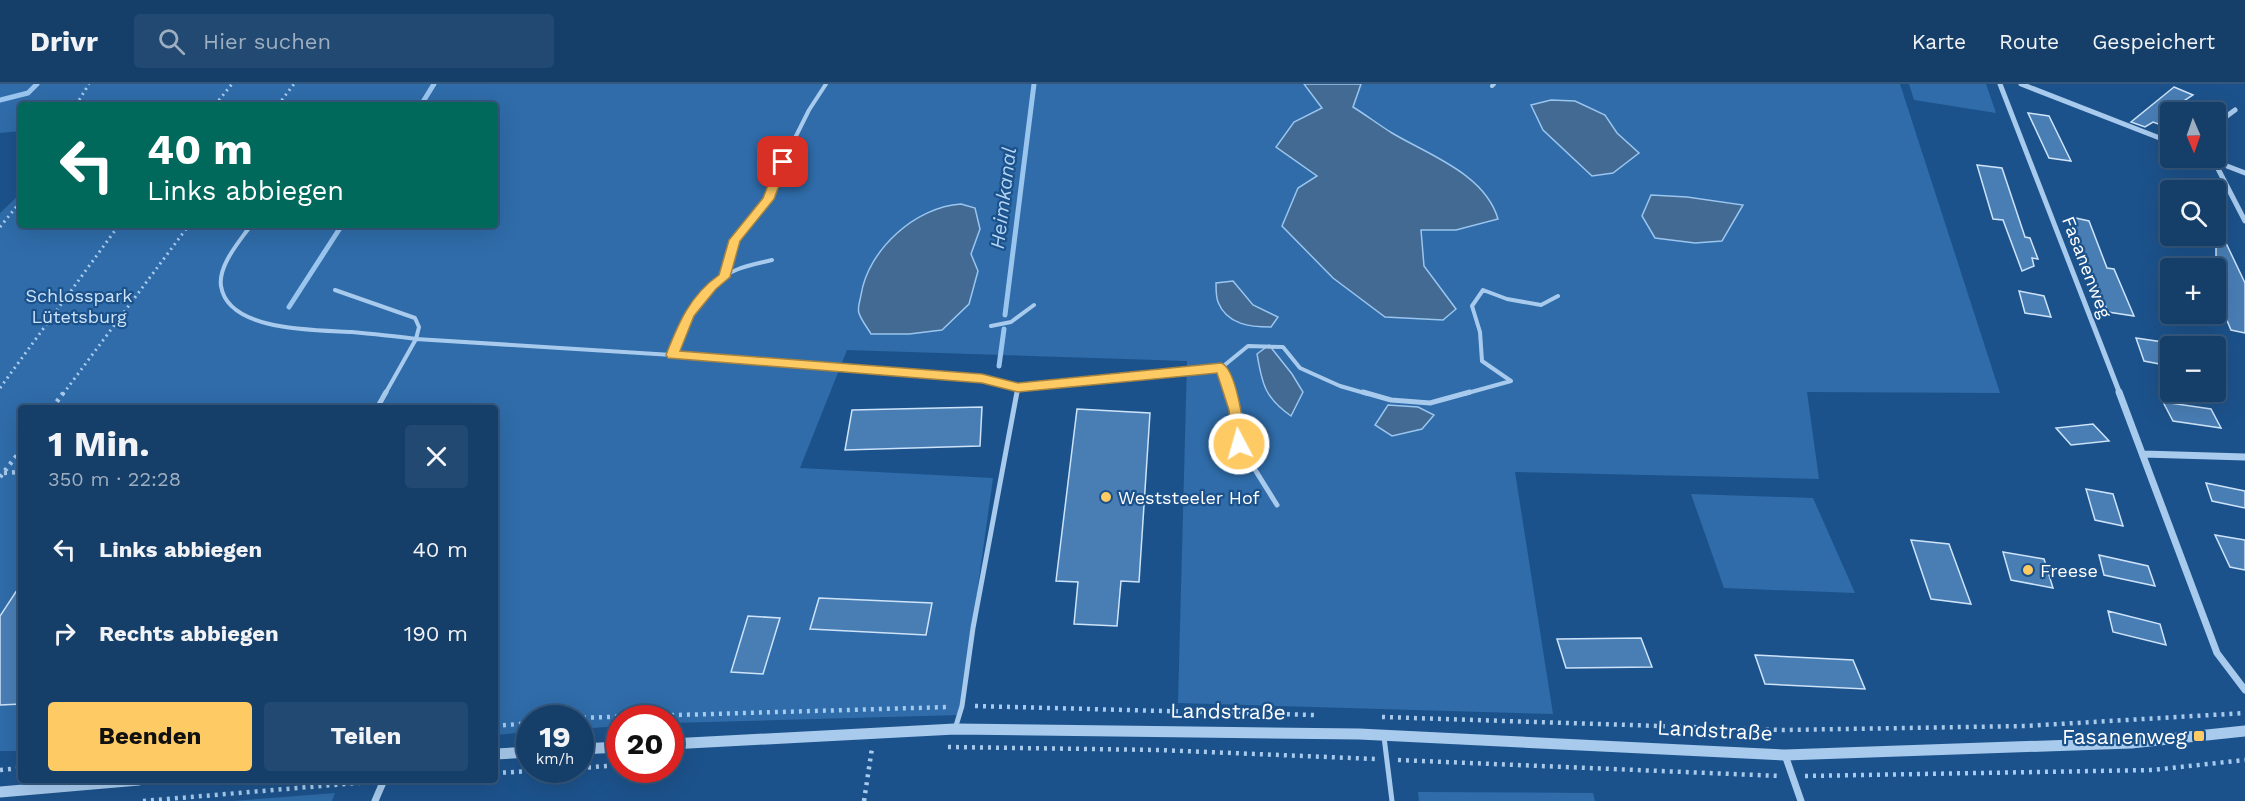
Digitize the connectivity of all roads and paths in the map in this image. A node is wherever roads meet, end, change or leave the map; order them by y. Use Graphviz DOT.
graph roads {
  1 [pos="89,84"];
  2 [pos="232,84"];
  3 [pos="294,84"];
  4 [pos="826,84"];
  5 [pos="2000,84"];
  6 [pos="2021,84"];
  7 [pos="77,102"];
  8 [pos="217,102"];
  9 [pos="280,102"];
  10 [pos="2235,110"];
  11 [pos="2226,117"];
  12 [pos="2160,138"];
  13 [pos="2226,166"];
  14 [pos="2218,168"];
  15 [pos="2245,173"];
  16 [pos="18,204"];
  17 [pos="2245,221"];
  18 [pos="0,227"];
  19 [pos="117,228"];
  20 [pos="187,228"];
  21 [pos="249,228"];
  22 [pos="772,260"];
  23 [pos="724,277"];
  24 [pos="335,290"];
  25 [pos="1558,296"];
  26 [pos="1034,305"];
  27 [pos="991,326"];
  28 [pos="416,339"];
  29 [pos="672,355"];
  30 [pos="1221,368"];
  31 [pos="0,388"];
  32 [pos="1018,388"];
  33 [pos="54,405"];
  34 [pos="379,405"];
  35 [pos="18,454"];
  36 [pos="2143,454"];
  37 [pos="2245,457"];
  38 [pos="18,472"];
  39 [pos="1,474"];
  40 [pos="1277,505"];
  41 [pos="2245,690"];
  42 [pos="962,706"];
  43 [pos="2245,713"];
  44 [pos="1317,715"];
  45 [pos="594,717"];
  46 [pos="1376,717"];
  47 [pos="516,724"];
  48 [pos="498,726"];
  49 [pos="955,729"];
  50 [pos="2245,731"];
  51 [pos="875,733"];
  52 [pos="1383,735"];
  53 [pos="684,743"];
  54 [pos="944,747"];
  55 [pos="872,748"];
  56 [pos="880,748"];
  57 [pos="860,749"];
  58 [pos="516,753"];
  59 [pos="498,754"];
  60 [pos="1785,755"];
  61 [pos="1386,760"];
  62 [pos="2245,760"];
  63 [pos="18,768"];
  64 [pos="0,770"];
  65 [pos="516,772"];
  66 [pos="498,773"];
  67 [pos="1791,776"];
  68 [pos="104,783"];
  69 [pos="350,783"];
  70 [pos="383,783"];
  71 [pos="0,792"];
  72 [pos="143,801"];
  73 [pos="375,801"];
  74 [pos="864,801"];
  75 [pos="1392,801"];
  76 [pos="1802,801"];
  1 -- 7 [label="path"];
  2 -- 8 [label="path"];
  3 -- 9 [label="path"];
  4 -- 23 [label="lane"];
  5 -- 36 [label="street, Fasanenweg"];
  6 -- 12 [label="street"];
  10 -- 11 [label="street"];
  13 -- 15 [label="street"];
  14 -- 17 [label="street"];
  16 -- 18 [label="path"];
  19 -- 31 [label="path"];
  20 -- 33 [label="path"];
  21 -- 28 [label="lane"];
  22 -- 23 [label="lane"];
  23 -- 29 [label="lane"];
  24 -- 28 [label="lane"];
  25 -- 30 [label="lane"];
  26 -- 27 [label="lane"];
  28 -- 29 [label="lane"];
  28 -- 34 [label="lane"];
  29 -- 32 [label="lane"];
  30 -- 32 [label="lane"];
  30 -- 40 [label="lane"];
  32 -- 42 [label="lane"];
  35 -- 39 [label="path"];
  36 -- 37 [label="street"];
  36 -- 41 [label="street, Fasanenweg"];
  38 -- 39 [label="path"];
  42 -- 44 [label="path"];
  42 -- 45 [label="path"];
  42 -- 49 [label="lane"];
  43 -- 46 [label="path"];
  47 -- 48 [label="path"];
  49 -- 51 [label="street, Landstraße"];
  49 -- 52 [label="street, Landstraße"];
  50 -- 60 [label="street, Landstraße"];
  51 -- 53 [label="street, Landstraße"];
  51 -- 55 [label="path"];
  52 -- 60 [label="street, Landstraße"];
  52 -- 61 [label="lane"];
  54 -- 61 [label="path"];
  55 -- 56 [label="path"];
  55 -- 57 [label="path"];
  55 -- 74 [label="path"];
  58 -- 59 [label="street"];
  60 -- 67 [label="street, Landstraße"];
  61 -- 67 [label="path"];
  61 -- 75 [label="lane"];
  62 -- 67 [label="path"];
  63 -- 64 [label="path"];
  65 -- 66 [label="path"];
  67 -- 76 [label="street, Landstraße"];
  68 -- 71 [label="street"];
  69 -- 72 [label="path"];
  70 -- 73 [label="street"];
}
